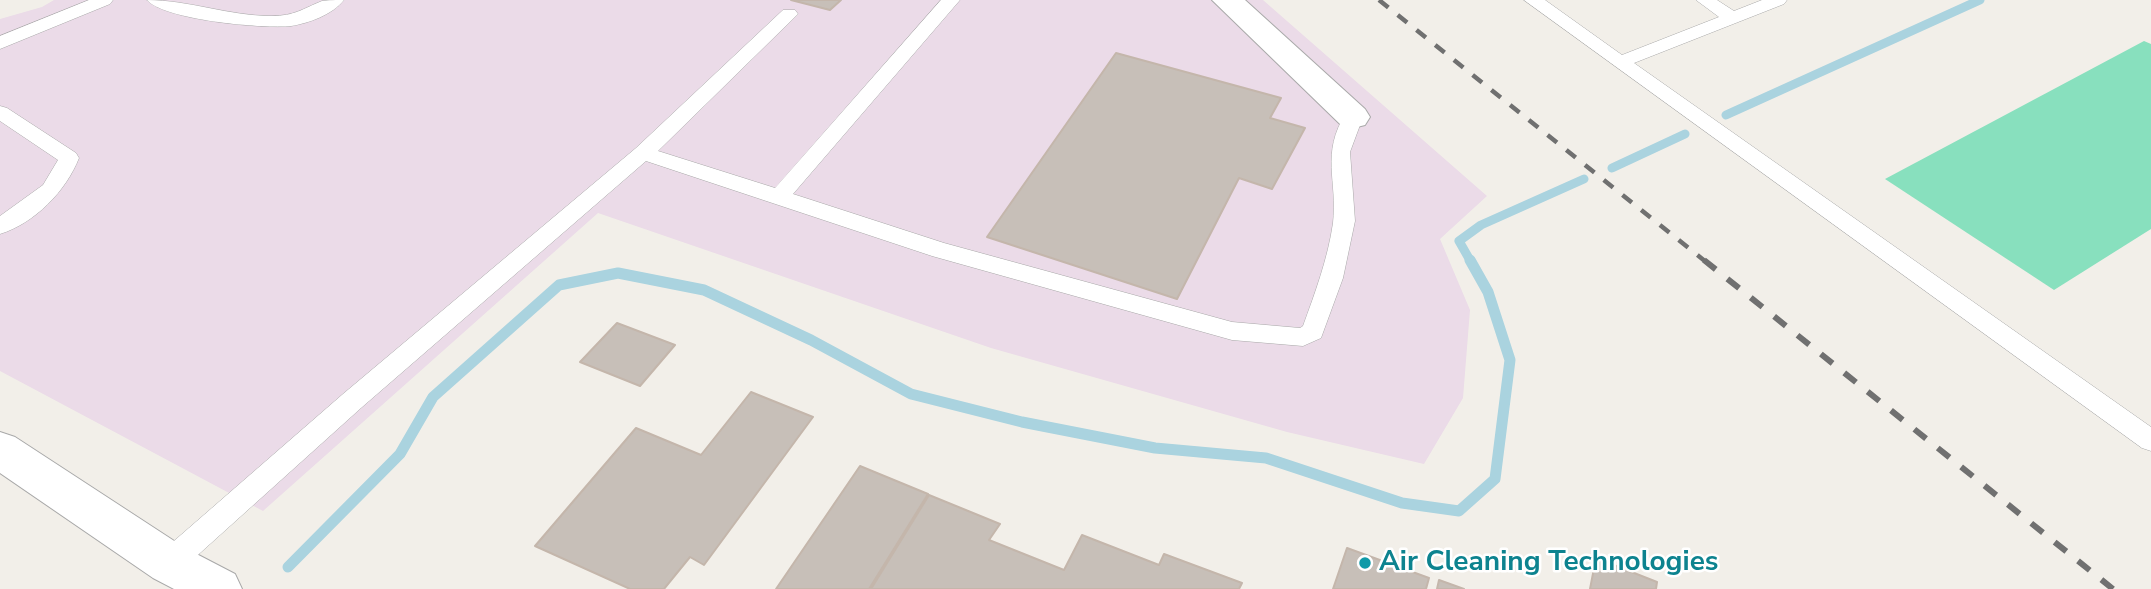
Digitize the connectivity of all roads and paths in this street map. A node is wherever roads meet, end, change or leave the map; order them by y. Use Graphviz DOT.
graph roads {
  1 [pos="104,0"];
  2 [pos="156,0"];
  3 [pos="335,0"];
  4 [pos="951,0"];
  5 [pos="1227,0"];
  6 [pos="1533,0"];
  7 [pos="1705,0"];
  8 [pos="1778,0"];
  9 [pos="789,14"];
  10 [pos="1733,18"];
  11 [pos="0,43"];
  12 [pos="1621,62"];
  13 [pos="0,112"];
  14 [pos="1353,117"];
  15 [pos="643,153"];
  16 [pos="779,197"];
  17 [pos="0,226"];
  18 [pos="2151,441"];
  19 [pos="0,450"];
  20 [pos="169,563"];
  21 [pos="218,589"];
  1 -- 11 [label="lane"];
  2 -- 3 [label="lane"];
  4 -- 16 [label="lane"];
  5 -- 14 [label="street"];
  6 -- 12 [label="lane"];
  7 -- 10 [label="lane"];
  8 -- 10 [label="lane"];
  9 -- 15 [label="lane"];
  10 -- 12 [label="lane"];
  12 -- 18 [label="lane"];
  13 -- 17 [label="lane"];
  14 -- 16 [label="lane"];
  15 -- 16 [label="lane"];
  15 -- 20 [label="lane"];
  19 -- 20 [label="street"];
  20 -- 21 [label="street"];
}
